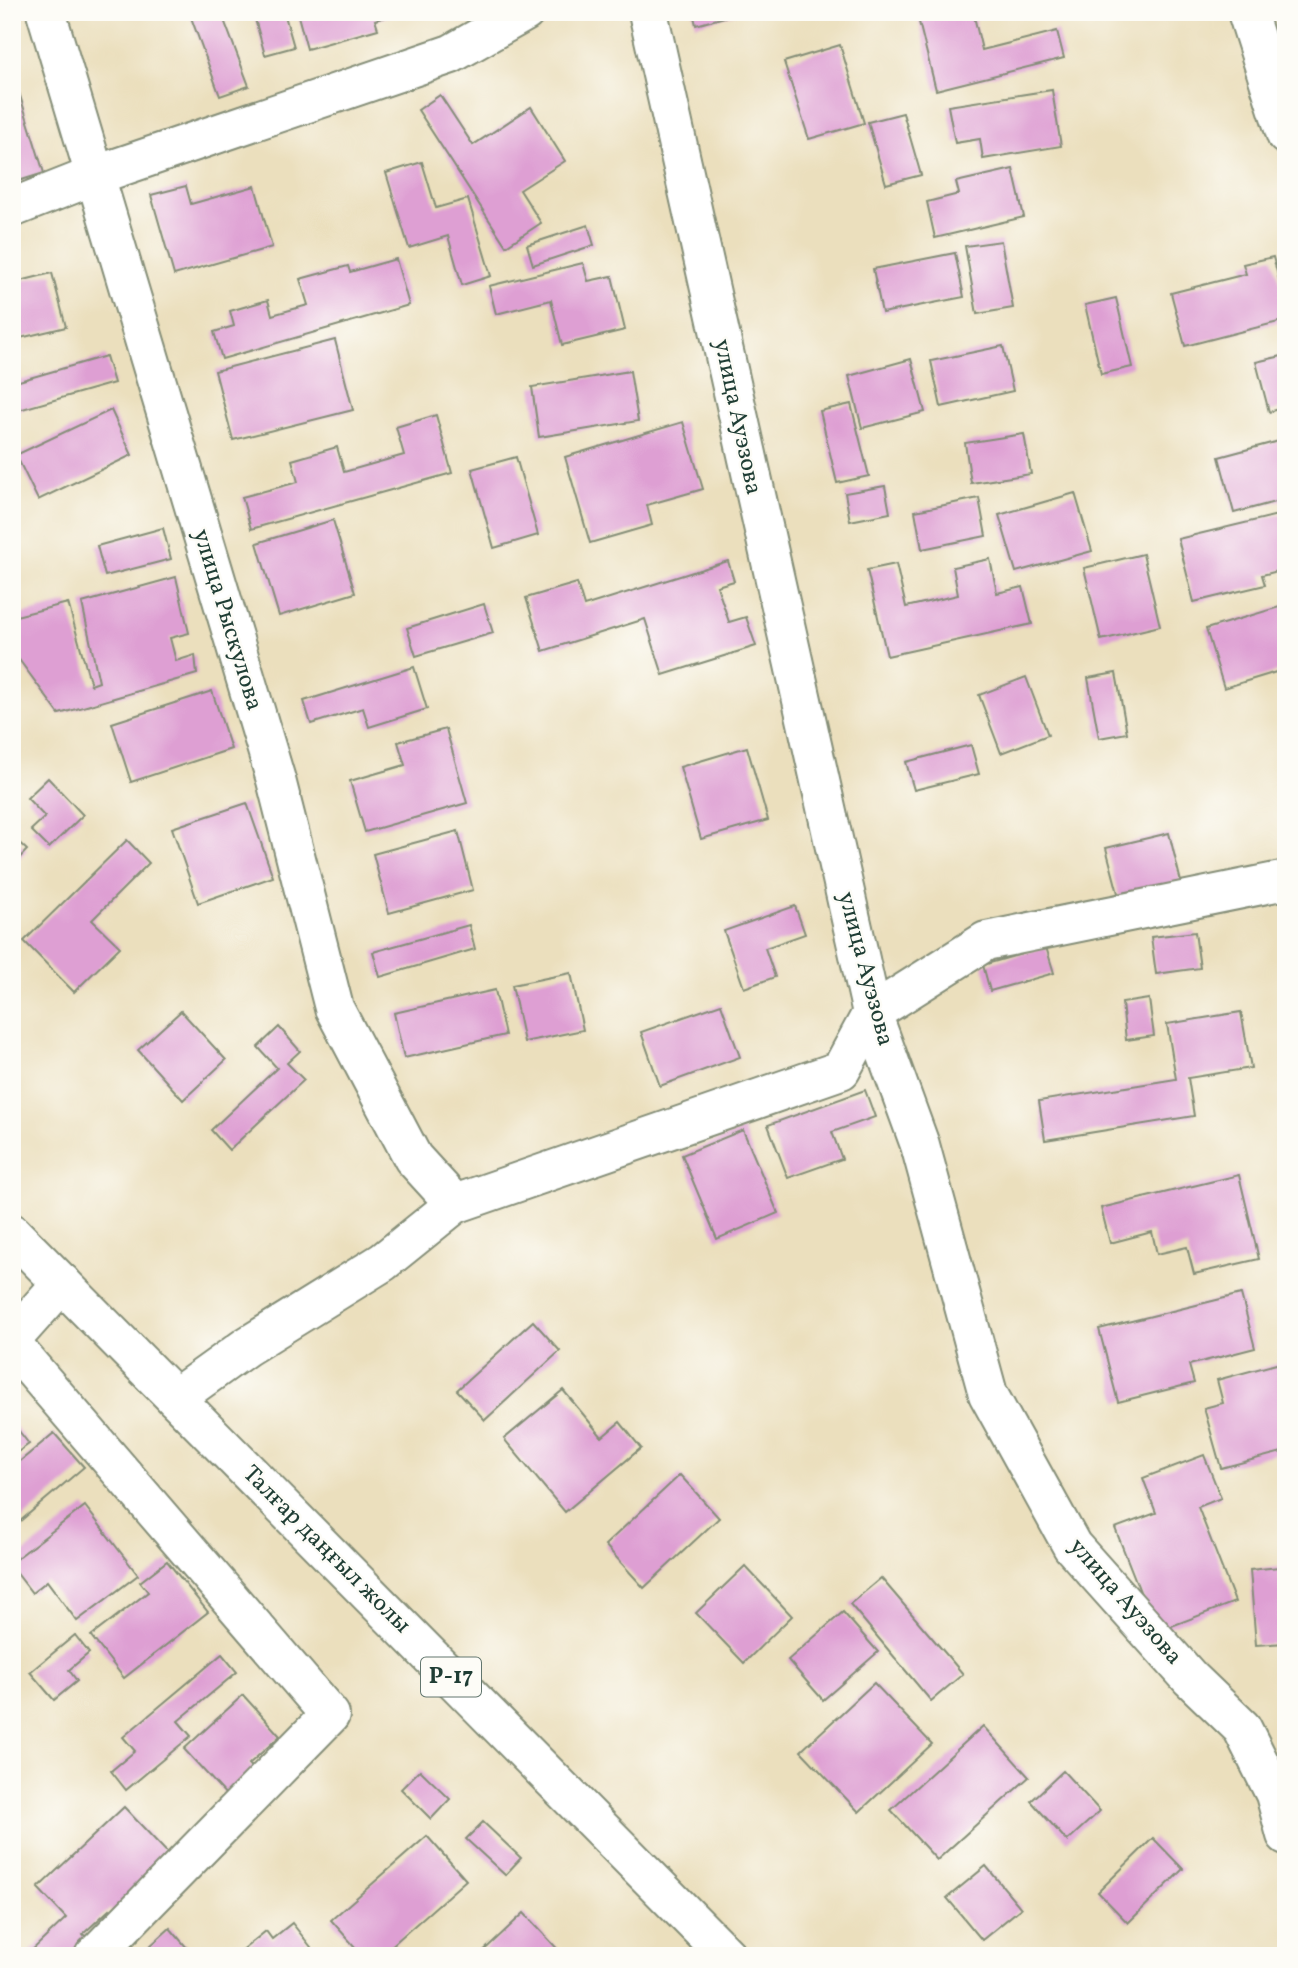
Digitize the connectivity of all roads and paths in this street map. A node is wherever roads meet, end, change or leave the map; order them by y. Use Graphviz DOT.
graph roads {
  1 [pos="46,12"];
  2 [pos="525,12"];
  3 [pos="648,12"];
  4 [pos="1247,12"];
  5 [pos="1286,135"];
  6 [pos="93,176"];
  7 [pos="12,208"];
  8 [pos="1286,880"];
  9 [pos="872,1013"];
  10 [pos="455,1204"];
  11 [pos="12,1233"];
  12 [pos="62,1283"];
  13 [pos="12,1339"];
  14 [pos="12,1345"];
  15 [pos="175,1398"];
  16 [pos="1286,1835"];
  17 [pos="94,1956"];
  18 [pos="727,1956"];
  1 -- 6 [label="street, улица Рыскулова"];
  2 -- 6 [label="street"];
  3 -- 9 [label="street, улица Ауэзова"];
  4 -- 5 [label="street"];
  6 -- 7 [label="street"];
  6 -- 10 [label="street, улица Рыскулова"];
  8 -- 9 [label="street"];
  9 -- 10 [label="street"];
  9 -- 16 [label="street, улица Ауэзова"];
  10 -- 15 [label="street"];
  11 -- 12 [label="street, Талғар даңғыл жолы / P-17"];
  12 -- 13 [label="street"];
  12 -- 15 [label="street, Талғар даңғыл жолы / P-17"];
  14 -- 17 [label="street"];
  15 -- 18 [label="street, Талғар даңғыл жолы / P-17"];
}
